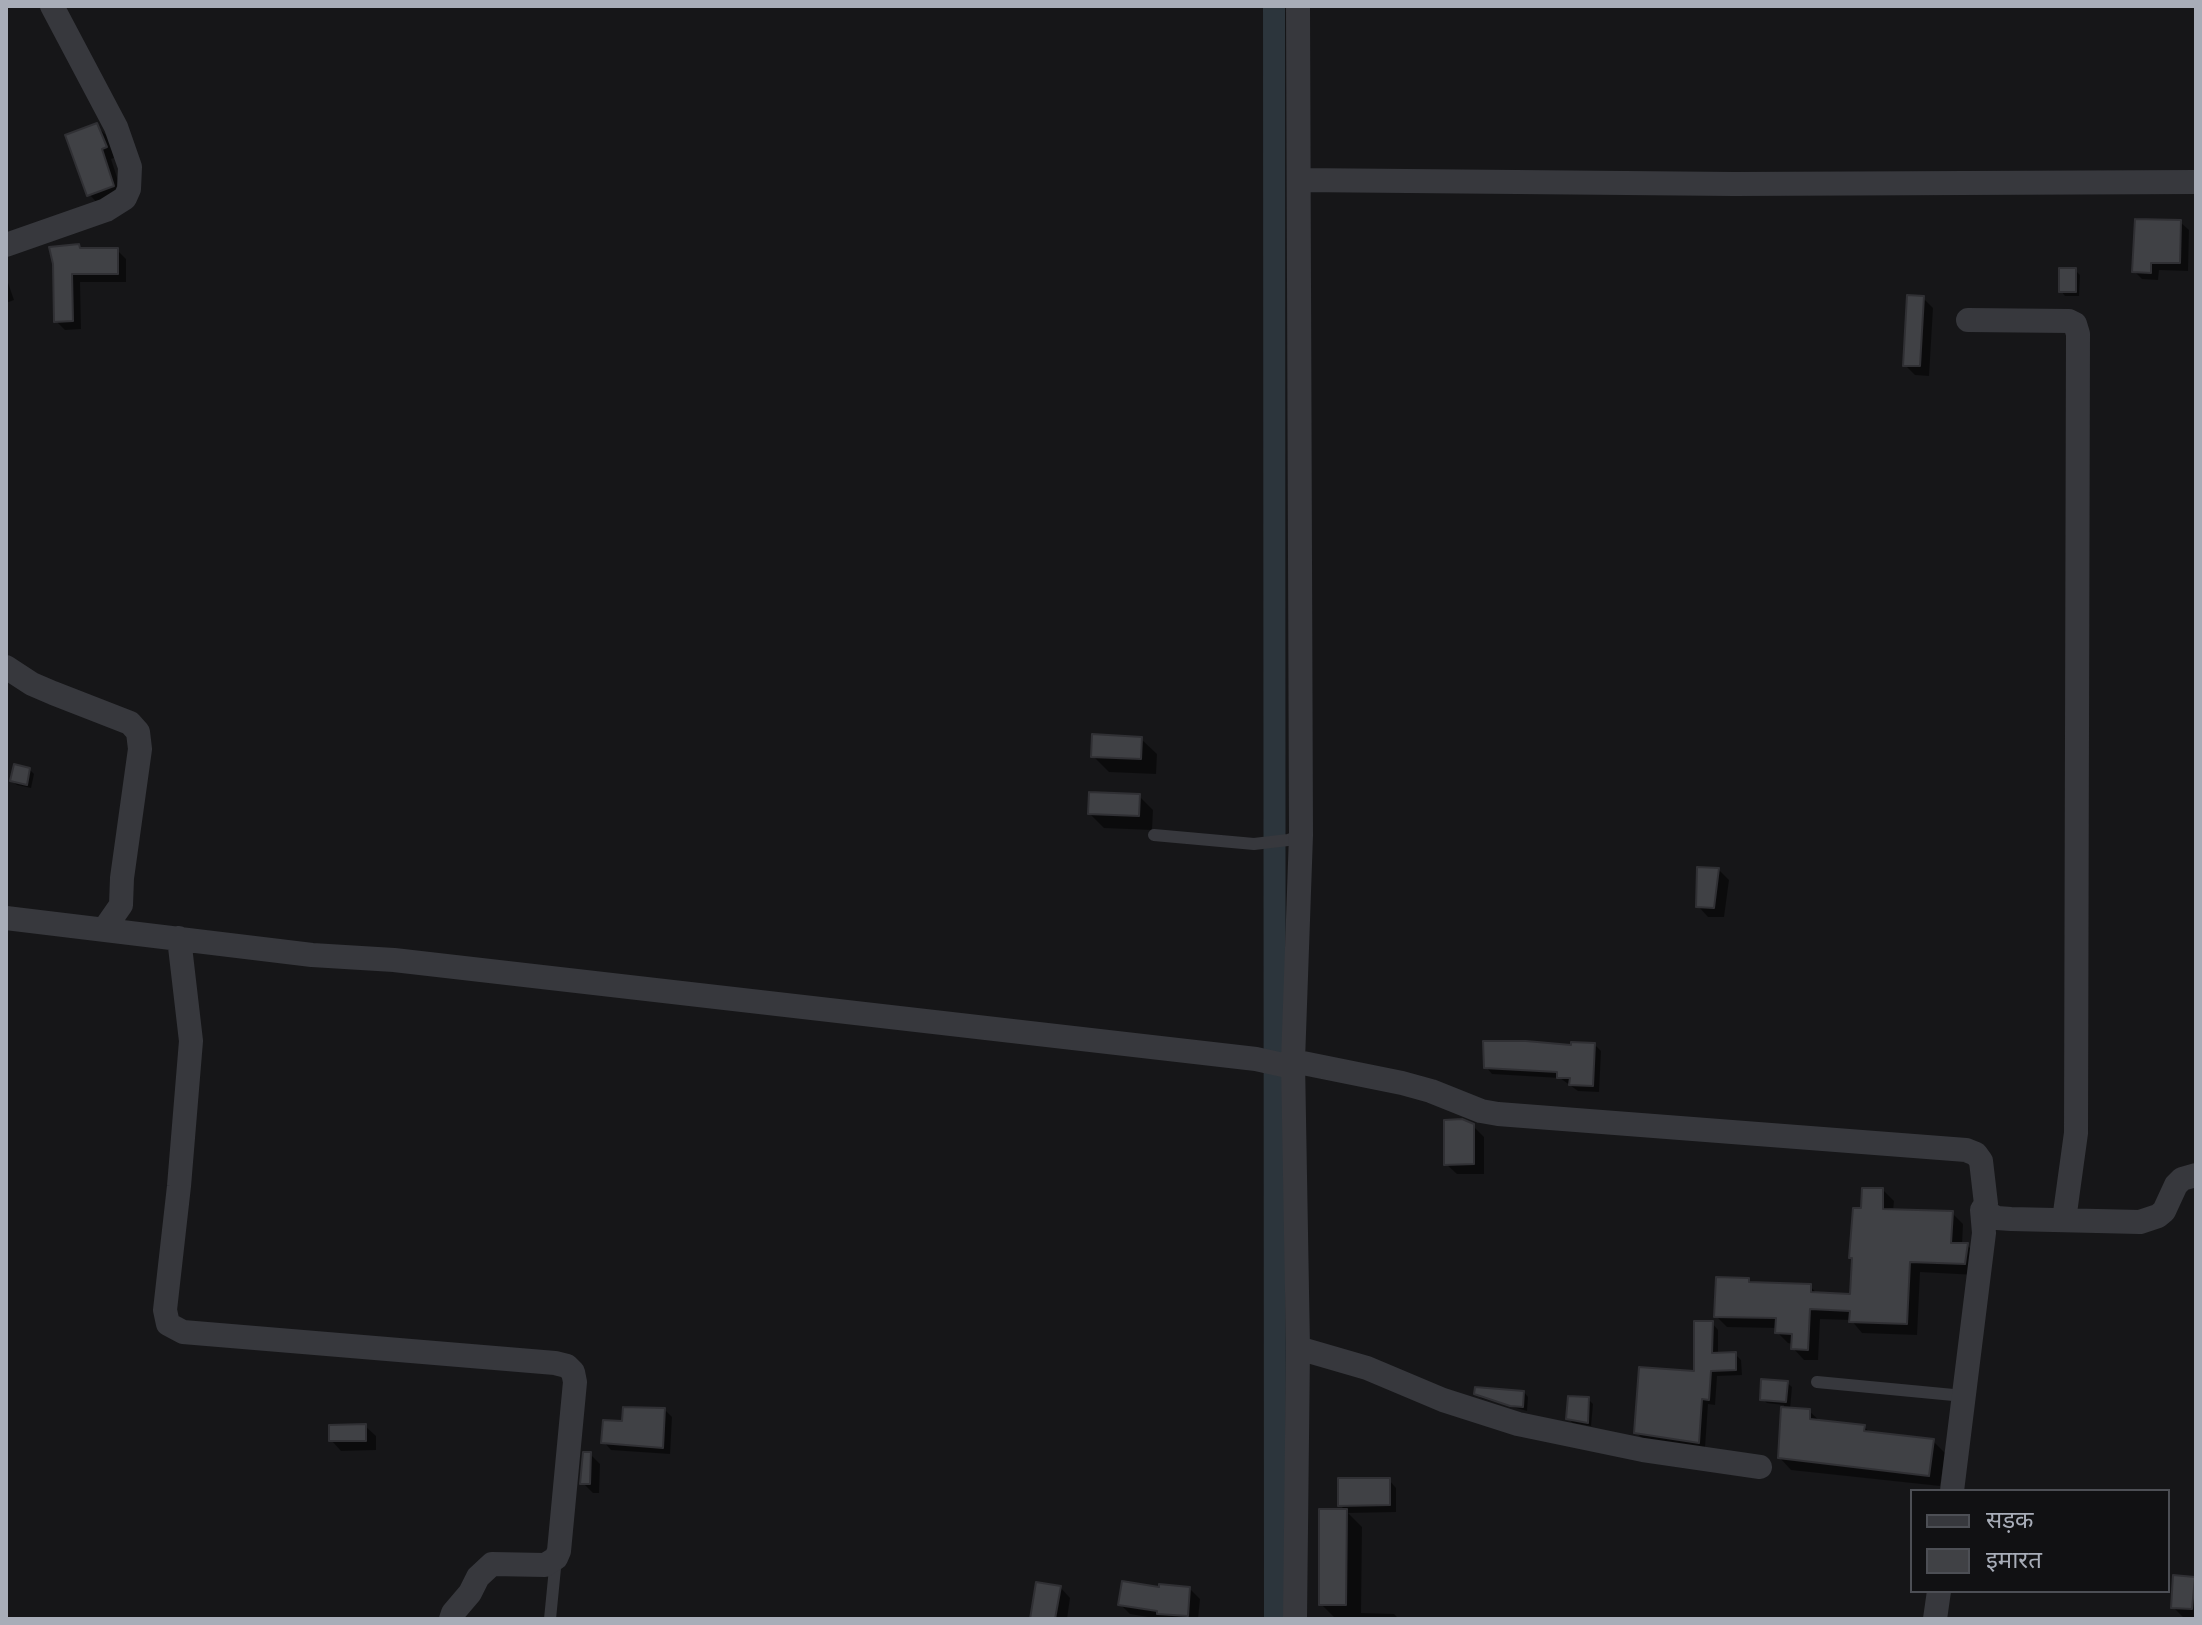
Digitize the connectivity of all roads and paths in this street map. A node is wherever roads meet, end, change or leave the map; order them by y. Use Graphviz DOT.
graph roads {
  1 [pos="52,6"];
  2 [pos="1298,6"];
  3 [pos="1299,180"];
  4 [pos="2196,182"];
  5 [pos="6,245"];
  6 [pos="1968,320"];
  7 [pos="6,667"];
  8 [pos="1154,835"];
  9 [pos="1295,838"];
  10 [pos="6,918"];
  11 [pos="105,928"];
  12 [pos="179,938"];
  13 [pos="1293,1064"];
  14 [pos="2196,1175"];
  15 [pos="1982,1210"];
  16 [pos="2064,1220"];
  17 [pos="1298,1348"];
  18 [pos="1817,1382"];
  19 [pos="1964,1396"];
  20 [pos="1760,1467"];
  21 [pos="1952,1489"];
  22 [pos="556,1558"];
  23 [pos="1939,1593"];
  24 [pos="451,1619"];
  25 [pos="550,1619"];
  26 [pos="1295,1619"];
  27 [pos="1935,1619"];
  1 -- 5 [label="street"];
  2 -- 3 [label="street"];
  3 -- 4 [label="street"];
  3 -- 9 [label="street"];
  6 -- 16 [label="street"];
  7 -- 11 [label="street"];
  8 -- 9 [label="lane"];
  9 -- 13 [label="street"];
  10 -- 11 [label="street"];
  11 -- 12 [label="street"];
  12 -- 13 [label="street"];
  12 -- 22 [label="street"];
  13 -- 15 [label="street"];
  13 -- 17 [label="street"];
  14 -- 16 [label="street"];
  15 -- 16 [label="street"];
  15 -- 19 [label="street"];
  17 -- 20 [label="street"];
  17 -- 26 [label="street"];
  18 -- 19 [label="lane"];
  19 -- 21 [label="street"];
  22 -- 24 [label="street"];
  22 -- 25 [label="lane"];
  23 -- 27 [label="street"];
}
